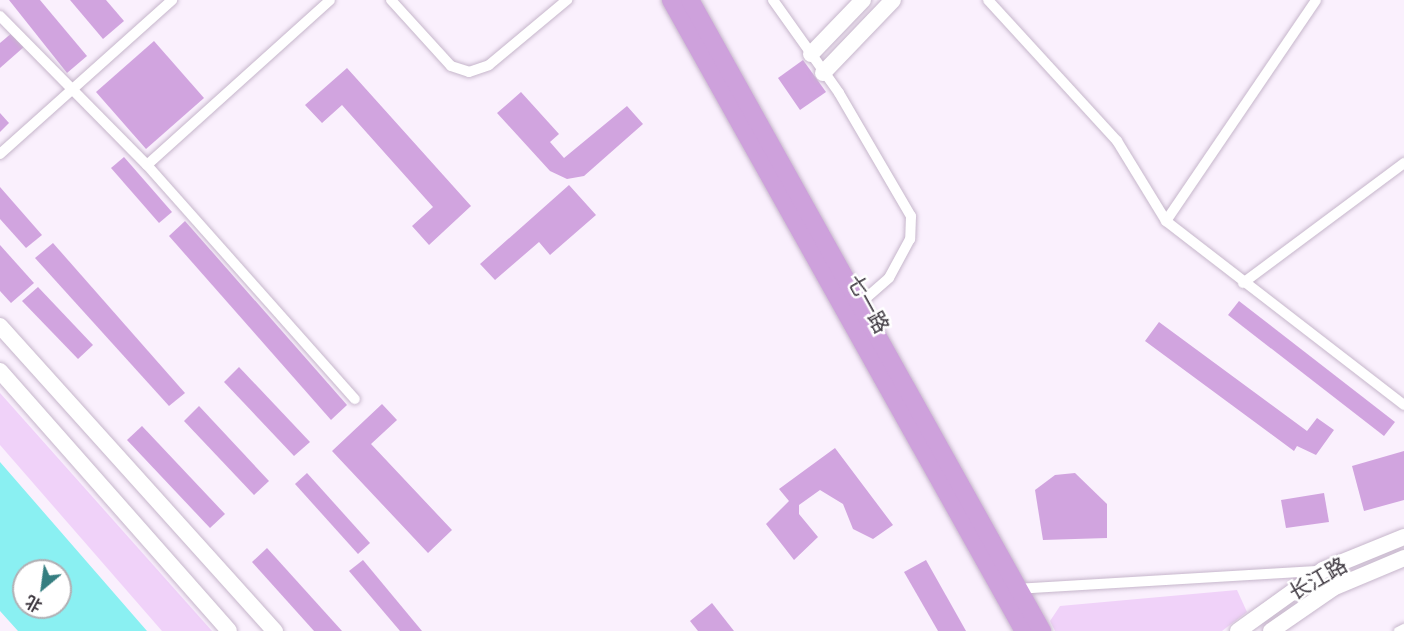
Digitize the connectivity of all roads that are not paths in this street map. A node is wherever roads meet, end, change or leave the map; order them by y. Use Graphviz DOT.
graph roads {
  1 [pos="172,0"];
  2 [pos="330,0"];
  3 [pos="391,0"];
  4 [pos="567,0"];
  5 [pos="671,0"];
  6 [pos="690,0"];
  7 [pos="773,0"];
  8 [pos="863,0"];
  9 [pos="893,0"];
  10 [pos="988,0"];
  11 [pos="1316,0"];
  12 [pos="0,16"];
  13 [pos="811,54"];
  14 [pos="823,73"];
  15 [pos="71,91"];
  16 [pos="0,154"];
  17 [pos="1404,163"];
  18 [pos="147,165"];
  19 [pos="1166,221"];
  20 [pos="1243,282"];
  21 [pos="854,308"];
  22 [pos="0,326"];
  23 [pos="0,371"];
  24 [pos="355,399"];
  25 [pos="1404,405"];
  26 [pos="1404,537"];
  27 [pos="1404,558"];
  28 [pos="1323,570"];
  29 [pos="1011,589"];
  30 [pos="1404,628"];
  31 [pos="230,631"];
  32 [pos="276,631"];
  33 [pos="1024,631"];
  34 [pos="1042,631"];
  35 [pos="1238,631"];
  36 [pos="1271,631"];
  37 [pos="1398,631"];
  1 -- 15 [label="street"];
  2 -- 18 [label="street"];
  3 -- 4 [label="street"];
  5 -- 21 [label="main road, 七一路"];
  6 -- 21 [label="main road, 七一路"];
  7 -- 13 [label="street"];
  8 -- 13 [label="main road"];
  9 -- 14 [label="main road"];
  10 -- 19 [label="street"];
  11 -- 19 [label="street"];
  12 -- 15 [label="street"];
  13 -- 14 [label="street"];
  14 -- 21 [label="street"];
  15 -- 16 [label="street"];
  15 -- 18 [label="street"];
  17 -- 20 [label="street"];
  18 -- 24 [label="street"];
  19 -- 20 [label="street"];
  20 -- 25 [label="street"];
  21 -- 29 [label="main road, 七一路"];
  22 -- 32 [label="main road"];
  23 -- 31 [label="main road"];
  26 -- 28 [label="main road, 长江路"];
  27 -- 36 [label="main road, 长江路"];
  28 -- 29 [label="street"];
  28 -- 35 [label="main road, 长江路"];
  29 -- 33 [label="main road, 七一路"];
  29 -- 34 [label="main road, 七一路"];
  30 -- 37 [label="street"];
}
